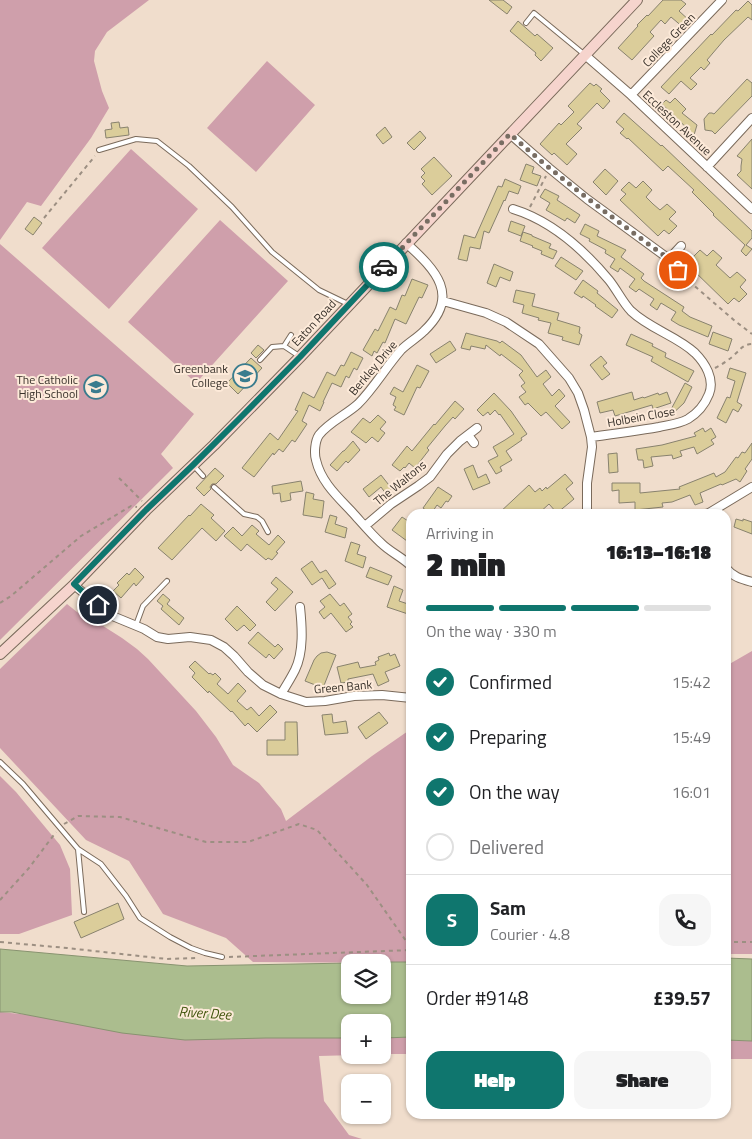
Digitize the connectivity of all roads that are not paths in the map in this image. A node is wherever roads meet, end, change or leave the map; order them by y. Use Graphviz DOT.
graph roads {
  1 [pos="637,0"];
  2 [pos="722,0"];
  3 [pos="526,23"];
  4 [pos="585,55"];
  5 [pos="631,95"];
  6 [pos="752,118"];
  7 [pos="510,134"];
  8 [pos="99,150"];
  9 [pos="707,167"];
  10 [pos="525,203"];
  11 [pos="752,209"];
  12 [pos="406,243"];
  13 [pos="681,246"];
  14 [pos="669,259"];
  15 [pos="678,270"];
  16 [pos="443,301"];
  17 [pos="348,304"];
  18 [pos="631,311"];
  19 [pos="626,319"];
  20 [pos="292,335"];
  21 [pos="284,346"];
  22 [pos="300,357"];
  23 [pos="260,360"];
  24 [pos="477,428"];
  25 [pos="468,435"];
  26 [pos="591,438"];
  27 [pos="474,443"];
  28 [pos="193,465"];
  29 [pos="203,476"];
  30 [pos="214,487"];
  31 [pos="752,487"];
  32 [pos="587,509"];
  33 [pos="715,509"];
  34 [pos="365,526"];
  35 [pos="268,532"];
  36 [pos="406,561"];
  37 [pos="731,574"];
  38 [pos="167,580"];
  39 [pos="752,582"];
  40 [pos="74,584"];
  41 [pos="300,607"];
  42 [pos="136,625"];
  43 [pos="0,654"];
  44 [pos="281,694"];
  45 [pos="406,697"];
  46 [pos="0,762"];
  47 [pos="78,849"];
  48 [pos="84,912"];
  49 [pos="222,957"];
  1 -- 4 [label="street, Eaton Road"];
  2 -- 5 [label="street, College Green"];
  3 -- 4 [label="lane"];
  4 -- 5 [label="street, Eccleston Avenue"];
  4 -- 7 [label="street, Eaton Road"];
  5 -- 9 [label="street, Eccleston Avenue"];
  6 -- 9 [label="street"];
  7 -- 12 [label="street, Eaton Road"];
  7 -- 14 [label="street"];
  8 -- 17 [label="lane"];
  9 -- 11 [label="street, Eccleston Avenue"];
  10 -- 18 [label="street"];
  12 -- 16 [label="street"];
  12 -- 17 [label="street, Eaton Road"];
  13 -- 14 [label="street"];
  14 -- 15 [label="street"];
  16 -- 26 [label="street"];
  16 -- 34 [label="street, Berkley Drive"];
  17 -- 22 [label="street, Eaton Road"];
  18 -- 19 [label="street"];
  18 -- 26 [label="street, Holbein Close"];
  20 -- 21 [label="lane"];
  21 -- 22 [label="lane"];
  21 -- 23 [label="lane"];
  22 -- 28 [label="street, Eaton Road"];
  24 -- 25 [label="street, The Waltons"];
  25 -- 27 [label="street"];
  25 -- 34 [label="street, The Waltons"];
  26 -- 32 [label="street"];
  28 -- 29 [label="lane"];
  28 -- 40 [label="street, Eaton Road"];
  30 -- 35 [label="lane"];
  31 -- 33 [label="street"];
  34 -- 36 [label="street, Berkley Drive"];
  37 -- 39 [label="street"];
  38 -- 42 [label="lane"];
  40 -- 42 [label="street, Green Bank"];
  40 -- 43 [label="street, Eaton Road"];
  41 -- 44 [label="street"];
  42 -- 44 [label="street, Green Bank"];
  44 -- 45 [label="street, Green Bank"];
  46 -- 47 [label="lane"];
  47 -- 48 [label="lane"];
  47 -- 49 [label="lane"];
}
